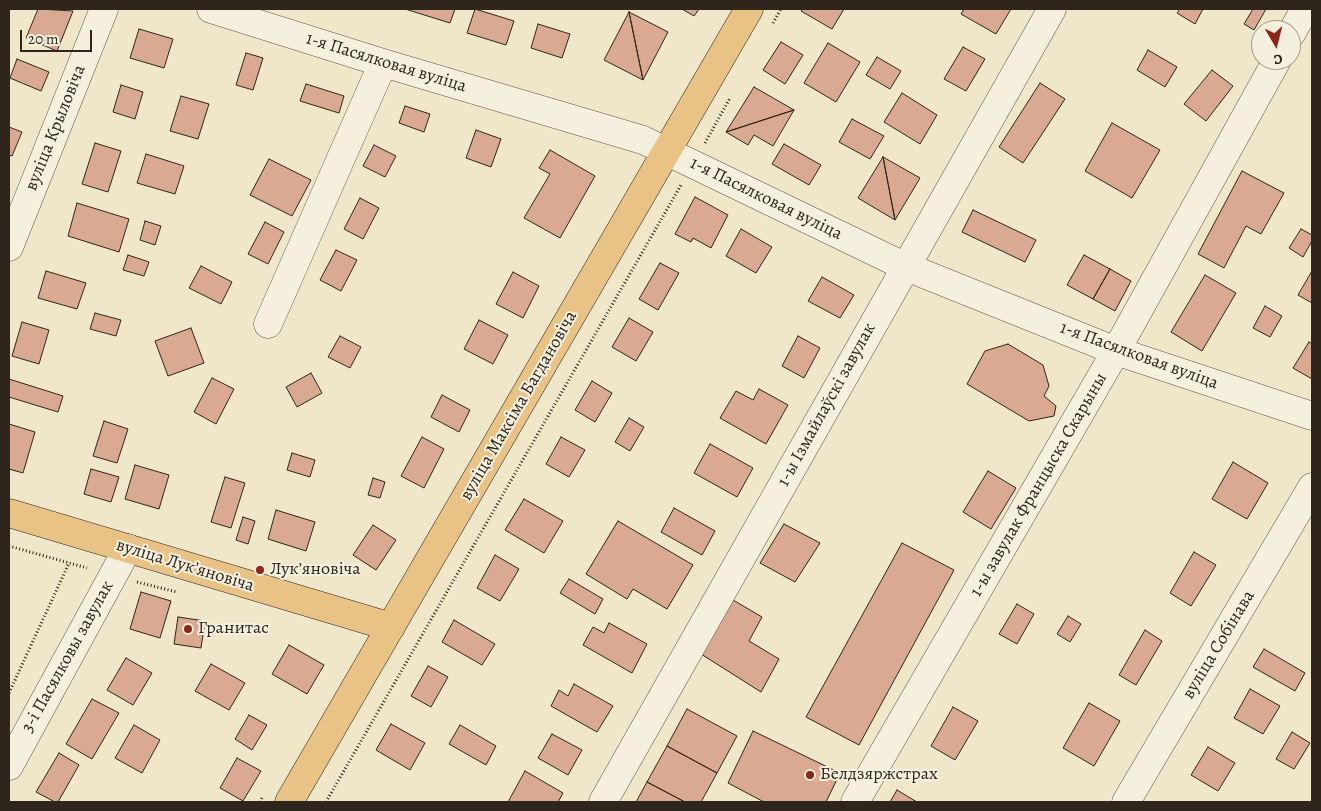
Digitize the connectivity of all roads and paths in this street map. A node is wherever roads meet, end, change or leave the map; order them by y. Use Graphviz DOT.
graph roads {
  1 [pos="104,9"];
  2 [pos="211,9"];
  3 [pos="749,9"];
  4 [pos="781,9"];
  5 [pos="1052,9"];
  6 [pos="1305,9"];
  7 [pos="1299,20"];
  8 [pos="772,25"];
  9 [pos="383,63"];
  10 [pos="1271,70"];
  11 [pos="733,92"];
  12 [pos="668,151"];
  13 [pos="694,163"];
  14 [pos="9,247"];
  15 [pos="904,266"];
  16 [pos="268,324"];
  17 [pos="1116,351"];
  18 [pos="1312,416"];
  19 [pos="1312,487"];
  20 [pos="9,513"];
  21 [pos="128,548"];
  22 [pos="69,563"];
  23 [pos="391,628"];
  24 [pos="9,693"];
  25 [pos="9,766"];
  26 [pos="289,802"];
  27 [pos="326,802"];
  28 [pos="603,802"];
  29 [pos="855,802"];
  30 [pos="1126,802"];
  1 -- 14 [label="street, вуліца Крыловіча"];
  2 -- 9 [label="street, 1-я Пасялковая вуліца"];
  3 -- 12 [label="main road, вуліца Максіма Багдановіча"];
  4 -- 8 [label="path"];
  5 -- 15 [label="street, 1-ы Ізмайлаўскі завулак"];
  6 -- 7 [label="street"];
  9 -- 12 [label="street, 1-я Пасялковая вуліца"];
  9 -- 16 [label="street"];
  10 -- 17 [label="street, 1-ы завулак Францыска Скарыны"];
  11 -- 13 [label="path"];
  12 -- 13 [label="street, 1-я Пасялковая вуліца"];
  12 -- 23 [label="main road, вуліца Максіма Багдановіча"];
  13 -- 15 [label="street, 1-я Пасялковая вуліца"];
  13 -- 27 [label="path"];
  15 -- 17 [label="street, 1-я Пасялковая вуліца"];
  15 -- 28 [label="street, 1-ы Ізмайлаўскі завулак"];
  17 -- 18 [label="street, 1-я Пасялковая вуліца"];
  17 -- 29 [label="street, 1-ы завулак Францыска Скарыны"];
  19 -- 30 [label="street, вуліца Собінава"];
  20 -- 21 [label="main road, вуліца Лукʼяновіча"];
  21 -- 23 [label="main road, вуліца Лукʼяновіча"];
  21 -- 25 [label="street, 3-і Пасялковы завулак"];
  22 -- 24 [label="path"];
  23 -- 26 [label="main road, вуліца Максіма Багдановіча"];
}
